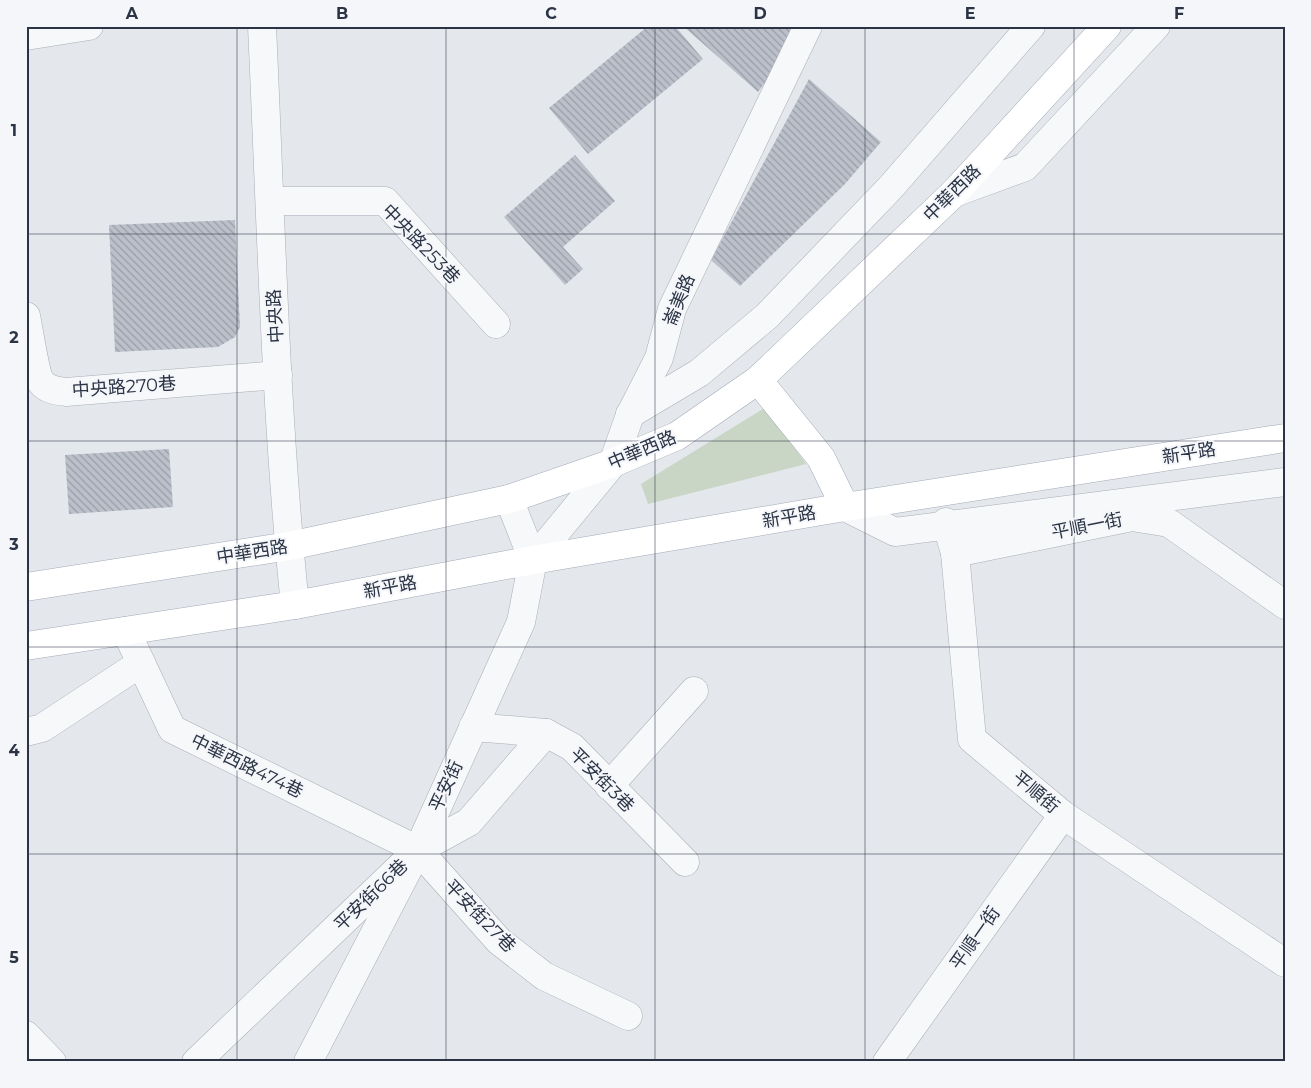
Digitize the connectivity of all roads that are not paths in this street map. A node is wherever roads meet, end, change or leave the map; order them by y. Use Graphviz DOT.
graph roads {
  1 [pos="88,26"];
  2 [pos="262,26"];
  3 [pos="808,26"];
  4 [pos="1031,26"];
  5 [pos="1107,26"];
  6 [pos="1156,26"];
  7 [pos="26,36"];
  8 [pos="954,193"];
  9 [pos="270,201"];
  10 [pos="26,316"];
  11 [pos="496,324"];
  12 [pos="278,375"];
  13 [pos="758,380"];
  14 [pos="630,415"];
  15 [pos="1285,438"];
  16 [pos="613,463"];
  17 [pos="1285,482"];
  18 [pos="509,499"];
  19 [pos="845,508"];
  20 [pos="947,524"];
  21 [pos="289,546"];
  22 [pos="955,553"];
  23 [pos="533,560"];
  24 [pos="26,587"];
  25 [pos="295,605"];
  26 [pos="1285,605"];
  27 [pos="126,631"];
  28 [pos="26,646"];
  29 [pos="141,663"];
  30 [pos="694,691"];
  31 [pos="473,727"];
  32 [pos="26,732"];
  33 [pos="546,733"];
  34 [pos="609,786"];
  35 [pos="1063,815"];
  36 [pos="418,850"];
  37 [pos="685,862"];
  38 [pos="1285,963"];
  39 [pos="628,1016"];
  40 [pos="26,1034"];
  41 [pos="52,1062"];
  42 [pos="196,1062"];
  43 [pos="308,1062"];
  44 [pos="887,1062"];
  1 -- 7 [label="street"];
  2 -- 9 [label="street, 中央路"];
  3 -- 14 [label="street, 崙美路"];
  4 -- 14 [label="street"];
  5 -- 8 [label="main road, 中華西路"];
  6 -- 8 [label="street"];
  8 -- 13 [label="main road, 中華西路"];
  9 -- 11 [label="street, 中央路253巷"];
  9 -- 12 [label="street, 中央路"];
  10 -- 12 [label="street, 中央路270巷"];
  12 -- 21 [label="street, 中央路"];
  13 -- 16 [label="main road, 中華西路"];
  13 -- 19 [label="main road"];
  14 -- 16 [label="street, 崙美路"];
  15 -- 19 [label="main road, 新平路"];
  16 -- 18 [label="main road, 中華西路"];
  16 -- 23 [label="street, 崙美路"];
  17 -- 20 [label="street"];
  18 -- 21 [label="main road, 中華西路"];
  18 -- 23 [label="street"];
  19 -- 20 [label="street"];
  19 -- 23 [label="main road, 新平路"];
  20 -- 22 [label="street, 平順街"];
  21 -- 24 [label="main road, 中華西路"];
  21 -- 25 [label="street, 中央路"];
  22 -- 26 [label="street, 平順一街"];
  22 -- 35 [label="street, 平順街"];
  23 -- 25 [label="main road, 新平路"];
  23 -- 31 [label="street, 平安街"];
  25 -- 27 [label="main road"];
  27 -- 28 [label="main road"];
  27 -- 29 [label="street, 中華西路474巷"];
  29 -- 32 [label="street"];
  29 -- 36 [label="street, 中華西路474巷"];
  30 -- 34 [label="street"];
  31 -- 33 [label="street, 平安街3巷"];
  31 -- 36 [label="street, 平安街"];
  33 -- 34 [label="street, 平安街3巷"];
  33 -- 36 [label="street, 平安街66巷"];
  34 -- 37 [label="street, 平安街3巷"];
  35 -- 38 [label="street, 平順街"];
  35 -- 44 [label="street, 平順一街"];
  36 -- 39 [label="street, 平安街27巷"];
  36 -- 42 [label="street, 平安街66巷"];
  36 -- 43 [label="street, 平安街"];
  40 -- 41 [label="street"];
}
